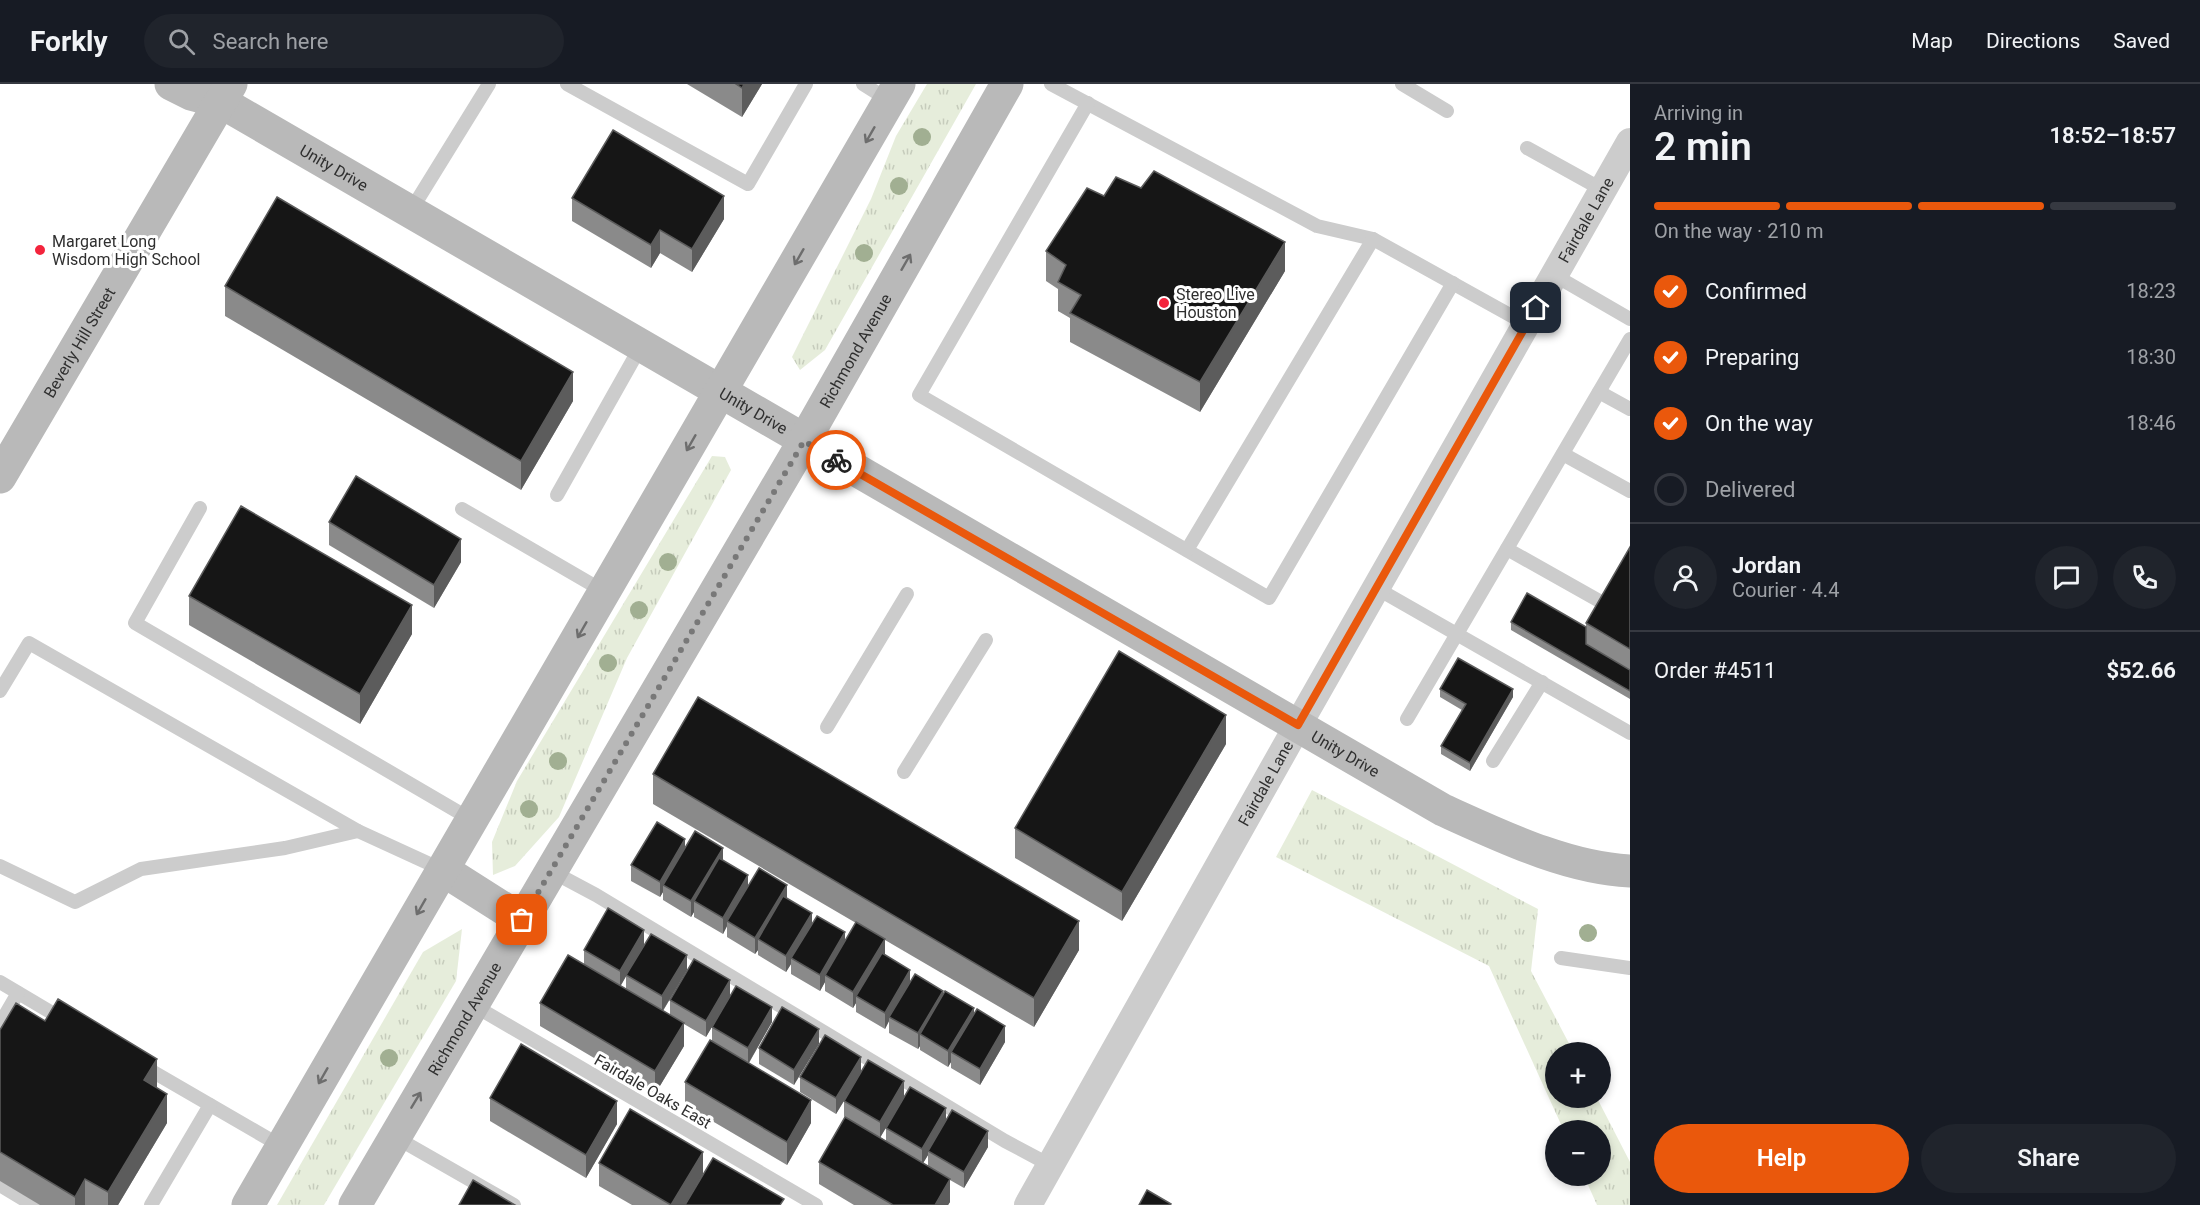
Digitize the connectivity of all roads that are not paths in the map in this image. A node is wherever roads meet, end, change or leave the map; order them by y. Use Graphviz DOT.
graph roads {
  1 [pos="171,84"];
  2 [pos="489,84"];
  3 [pos="567,84"];
  4 [pos="806,84"];
  5 [pos="1007,84"];
  6 [pos="1051,84"];
  7 [pos="1402,84"];
  8 [pos="884,90"];
  9 [pos="226,93"];
  10 [pos="1088,103"];
  11 [pos="1447,111"];
  12 [pos="1630,142"];
  13 [pos="1527,148"];
  14 [pos="1603,190"];
  15 [pos="410,212"];
  16 [pos="1373,239"];
  17 [pos="1554,275"];
  18 [pos="1454,283"];
  19 [pos="1630,319"];
  20 [pos="1526,324"];
  21 [pos="1630,339"];
  22 [pos="641,346"];
  23 [pos="1599,392"];
  24 [pos="720,393"];
  25 [pos="1630,409"];
  26 [pos="804,441"];
  27 [pos="1563,454"];
  28 [pos="0,477"];
  29 [pos="1630,491"];
  30 [pos="557,495"];
  31 [pos="200,508"];
  32 [pos="462,509"];
  33 [pos="1507,549"];
  34 [pos="1187,550"];
  35 [pos="1376,588"];
  36 [pos="605,592"];
  37 [pos="907,594"];
  38 [pos="1604,603"];
  39 [pos="1456,634"];
  40 [pos="986,640"];
  41 [pos="1542,682"];
  42 [pos="0,691"];
  43 [pos="1407,718"];
  44 [pos="1298,725"];
  45 [pos="827,727"];
  46 [pos="1630,733"];
  47 [pos="1493,761"];
  48 [pos="904,772"];
  49 [pos="472,820"];
  50 [pos="358,831"];
  51 [pos="0,866"];
  52 [pos="443,870"];
  53 [pos="551,870"];
  54 [pos="1630,871"];
  55 [pos="522,920"];
  56 [pos="1561,958"];
  57 [pos="1630,968"];
  58 [pos="0,982"];
  59 [pos="18,993"];
  60 [pos="472,1005"];
  61 [pos="0,1024"];
  62 [pos="79,1028"];
  63 [pos="129,1058"];
  64 [pos="210,1105"];
  65 [pos="395,1137"];
  66 [pos="281,1146"];
  67 [pos="1050,1165"];
  68 [pos="0,1185"];
  69 [pos="33,1205"];
  70 [pos="152,1205"];
  71 [pos="248,1205"];
  72 [pos="355,1205"];
  73 [pos="514,1205"];
  74 [pos="816,1205"];
  75 [pos="1028,1205"];
  1 -- 9 [label="main road, Unity Drive"];
  2 -- 15 [label="lane"];
  3 -- 4 [label="lane"];
  26 -- 5 [label="main road, Richmond Avenue, one-way"];
  6 -- 10 [label="lane"];
  7 -- 11 [label="lane"];
  8 -- 24 [label="main road, one-way"];
  9 -- 15 [label="main road, Unity Drive"];
  9 -- 28 [label="main road, Beverly Hill Street"];
  10 -- 16 [label="lane"];
  10 -- 34 [label="lane"];
  12 -- 14 [label="street, Fairdale Lane"];
  13 -- 14 [label="lane"];
  14 -- 17 [label="street, Fairdale Lane"];
  15 -- 22 [label="main road, Unity Drive"];
  16 -- 18 [label="lane"];
  16 -- 34 [label="lane"];
  17 -- 19 [label="lane"];
  17 -- 20 [label="street, Fairdale Lane"];
  18 -- 20 [label="lane"];
  18 -- 34 [label="lane"];
  20 -- 35 [label="street, Fairdale Lane"];
  21 -- 23 [label="lane"];
  22 -- 24 [label="main road, Unity Drive"];
  22 -- 30 [label="lane"];
  23 -- 25 [label="lane"];
  23 -- 27 [label="lane"];
  24 -- 26 [label="main road, Unity Drive"];
  24 -- 36 [label="main road, one-way"];
  26 -- 44 [label="main road, Unity Drive"];
  26 -- 53 [label="main road, Richmond Avenue"];
  27 -- 29 [label="lane"];
  27 -- 33 [label="lane"];
  31 -- 49 [label="lane"];
  32 -- 36 [label="lane"];
  33 -- 38 [label="lane"];
  33 -- 39 [label="lane"];
  35 -- 39 [label="lane"];
  35 -- 44 [label="street, Fairdale Lane"];
  36 -- 49 [label="main road, one-way"];
  37 -- 45 [label="lane"];
  39 -- 41 [label="lane"];
  39 -- 43 [label="lane"];
  40 -- 48 [label="lane"];
  41 -- 46 [label="lane"];
  41 -- 47 [label="lane"];
  42 -- 50 [label="lane"];
  44 -- 54 [label="main road, Unity Drive"];
  44 -- 67 [label="street, Fairdale Lane"];
  49 -- 52 [label="main road"];
  50 -- 51 [label="lane"];
  50 -- 52 [label="lane"];
  52 -- 55 [label="main road"];
  52 -- 66 [label="main road, one-way"];
  53 -- 55 [label="main road, Richmond Avenue"];
  53 -- 67 [label="lane"];
  55 -- 60 [label="main road, Richmond Avenue"];
  56 -- 57 [label="lane"];
  58 -- 59 [label="lane"];
  59 -- 61 [label="lane"];
  59 -- 62 [label="lane"];
  65 -- 60 [label="main road, Richmond Avenue, one-way"];
  60 -- 74 [label="lane, Fairdale Oaks East"];
  63 -- 64 [label="lane"];
  64 -- 66 [label="lane"];
  64 -- 70 [label="lane"];
  65 -- 72 [label="main road, Richmond Avenue"];
  65 -- 73 [label="lane"];
  66 -- 71 [label="main road"];
  67 -- 75 [label="street, Fairdale Lane"];
  68 -- 69 [label="lane"];
}
